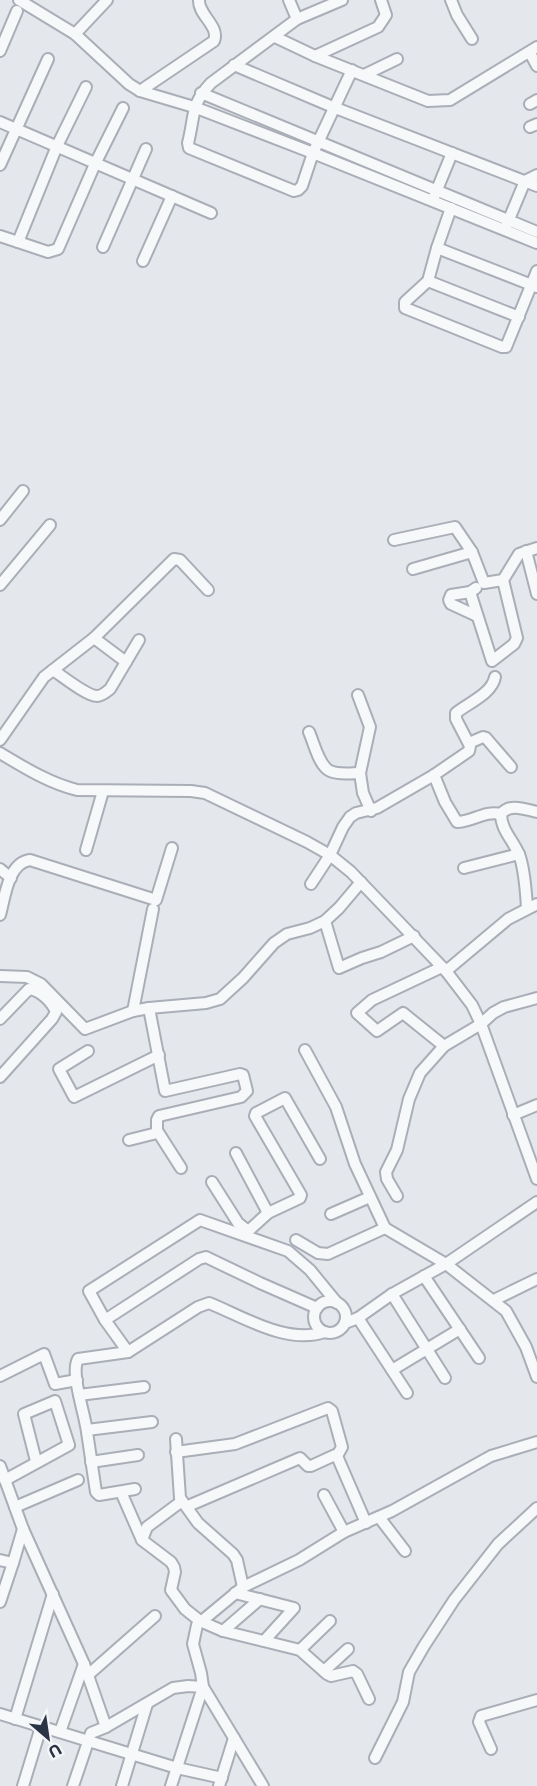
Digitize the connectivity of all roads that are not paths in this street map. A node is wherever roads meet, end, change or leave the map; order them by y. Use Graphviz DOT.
graph roads {
  1 [pos="106,0"];
  2 [pos="289,0"];
  3 [pos="342,0"];
  4 [pos="381,0"];
  5 [pos="451,0"];
  6 [pos="198,1"];
  7 [pos="25,4"];
  8 [pos="297,19"];
  9 [pos="75,34"];
  10 [pos="274,37"];
  11 [pos="472,39"];
  12 [pos="533,50"];
  13 [pos="0,51"];
  14 [pos="315,56"];
  15 [pos="48,59"];
  16 [pos="397,59"];
  17 [pos="234,65"];
  18 [pos="537,66"];
  19 [pos="352,70"];
  20 [pos="364,75"];
  21 [pos="86,87"];
  22 [pos="140,91"];
  23 [pos="201,93"];
  24 [pos="194,107"];
  25 [pos="333,107"];
  26 [pos="123,108"];
  27 [pos="0,122"];
  28 [pos="16,129"];
  29 [pos="57,146"];
  30 [pos="316,148"];
  31 [pos="146,149"];
  32 [pos="452,153"];
  33 [pos="95,164"];
  34 [pos="0,165"];
  35 [pos="537,175"];
  36 [pos="133,179"];
  37 [pos="525,181"];
  38 [pos="537,186"];
  39 [pos="172,196"];
  40 [pos="435,196"];
  41 [pos="451,208"];
  42 [pos="211,213"];
  43 [pos="507,225"];
  44 [pos="537,232"];
  45 [pos="0,236"];
  46 [pos="18,242"];
  47 [pos="537,243"];
  48 [pos="103,247"];
  49 [pos="437,248"];
  50 [pos="143,261"];
  51 [pos="537,272"];
  52 [pos="428,281"];
  53 [pos="534,286"];
  54 [pos="519,317"];
  55 [pos="23,491"];
  56 [pos="0,520"];
  57 [pos="50,525"];
  58 [pos="394,540"];
  59 [pos="531,550"];
  60 [pos="472,552"];
  61 [pos="413,569"];
  62 [pos="502,580"];
  63 [pos="484,583"];
  64 [pos="0,585"];
  65 [pos="208,590"];
  66 [pos="471,592"];
  67 [pos="537,594"];
  68 [pos="477,616"];
  69 [pos="94,638"];
  70 [pos="140,640"];
  71 [pos="126,662"];
  72 [pos="53,670"];
  73 [pos="495,678"];
  74 [pos="358,695"];
  75 [pos="309,732"];
  76 [pos="0,740"];
  77 [pos="469,743"];
  78 [pos="0,753"];
  79 [pos="511,766"];
  80 [pos="360,773"];
  81 [pos="434,775"];
  82 [pos="103,791"];
  83 [pos="371,811"];
  84 [pos="537,812"];
  85 [pos="501,814"];
  86 [pos="172,848"];
  87 [pos="86,850"];
  88 [pos="519,854"];
  89 [pos="330,855"];
  90 [pos="464,868"];
  91 [pos="0,869"];
  92 [pos="11,878"];
  93 [pos="361,882"];
  94 [pos="311,884"];
  95 [pos="532,906"];
  96 [pos="153,909"];
  97 [pos="0,912"];
  98 [pos="325,921"];
  99 [pos="414,936"];
  100 [pos="444,969"];
  101 [pos="0,976"];
  102 [pos="537,998"];
  103 [pos="149,1008"];
  104 [pos="133,1011"];
  105 [pos="0,1019"];
  106 [pos="481,1024"];
  107 [pos="444,1046"];
  108 [pos="305,1050"];
  109 [pos="88,1051"];
  110 [pos="159,1055"];
  111 [pos="0,1077"];
  112 [pos="537,1105"];
  113 [pos="513,1115"];
  114 [pos="158,1132"];
  115 [pos="129,1140"];
  116 [pos="236,1153"];
  117 [pos="320,1159"];
  118 [pos="534,1163"];
  119 [pos="181,1168"];
  120 [pos="537,1179"];
  121 [pos="212,1182"];
  122 [pos="397,1196"];
  123 [pos="370,1197"];
  124 [pos="537,1202"];
  125 [pos="268,1213"];
  126 [pos="331,1214"];
  127 [pos="385,1228"];
  128 [pos="246,1233"];
  129 [pos="296,1240"];
  130 [pos="446,1264"];
  131 [pos="424,1276"];
  132 [pos="537,1279"];
  133 [pos="392,1294"];
  134 [pos="494,1300"];
  135 [pos="337,1303"];
  136 [pos="318,1308"];
  137 [pos="358,1318"];
  138 [pos="105,1320"];
  139 [pos="345,1323"];
  140 [pos="460,1329"];
  141 [pos="325,1332"];
  142 [pos="426,1349"];
  143 [pos="128,1352"];
  144 [pos="479,1358"];
  145 [pos="392,1370"];
  146 [pos="0,1376"];
  147 [pos="537,1377"];
  148 [pos="445,1378"];
  149 [pos="77,1380"];
  150 [pos="144,1387"];
  151 [pos="407,1393"];
  152 [pos="79,1395"];
  153 [pos="152,1422"];
  154 [pos="87,1430"];
  155 [pos="176,1439"];
  156 [pos="537,1442"];
  157 [pos="176,1452"];
  158 [pos="138,1455"];
  159 [pos="337,1456"];
  160 [pos="36,1461"];
  161 [pos="91,1462"];
  162 [pos="0,1466"];
  163 [pos="5,1480"];
  164 [pos="78,1480"];
  165 [pos="135,1489"];
  166 [pos="121,1492"];
  167 [pos="324,1495"];
  168 [pos="185,1503"];
  169 [pos="15,1507"];
  170 [pos="537,1508"];
  171 [pos="379,1517"];
  172 [pos="366,1523"];
  173 [pos="23,1529"];
  174 [pos="344,1532"];
  175 [pos="142,1540"];
  176 [pos="405,1551"];
  177 [pos="0,1560"];
  178 [pos="13,1563"];
  179 [pos="239,1590"];
  180 [pos="52,1594"];
  181 [pos="260,1599"];
  182 [pos="0,1602"];
  183 [pos="155,1616"];
  184 [pos="330,1621"];
  185 [pos="197,1626"];
  186 [pos="223,1631"];
  187 [pos="264,1641"];
  188 [pos="348,1649"];
  189 [pos="300,1650"];
  190 [pos="84,1664"];
  191 [pos="324,1671"];
  192 [pos="88,1675"];
  193 [pos="202,1687"];
  194 [pos="369,1699"];
  195 [pos="537,1700"];
  196 [pos="147,1704"];
  197 [pos="0,1714"];
  198 [pos="15,1719"];
  199 [pos="41,1727"];
  200 [pos="106,1727"];
  201 [pos="60,1732"];
  202 [pos="88,1737"];
  203 [pos="234,1738"];
  204 [pos="491,1749"];
  205 [pos="132,1753"];
  206 [pos="375,1758"];
  207 [pos="177,1768"];
  208 [pos="220,1782"];
  209 [pos="23,1786"];
  210 [pos="73,1786"];
  211 [pos="122,1786"];
  212 [pos="171,1786"];
  213 [pos="263,1786"];
  1 -- 9 [label="street"];
  2 -- 8 [label="street"];
  3 -- 8 [label="street"];
  4 -- 14 [label="street"];
  5 -- 11 [label="street"];
  6 -- 22 [label="street"];
  7 -- 9 [label="street"];
  7 -- 13 [label="street"];
  8 -- 10 [label="street"];
  9 -- 22 [label="street"];
  10 -- 14 [label="street"];
  10 -- 17 [label="street"];
  12 -- 18 [label="street"];
  12 -- 20 [label="street"];
  14 -- 19 [label="street"];
  15 -- 28 [label="street"];
  16 -- 20 [label="street"];
  17 -- 23 [label="street"];
  17 -- 25 [label="street"];
  19 -- 20 [label="street"];
  19 -- 25 [label="street"];
  21 -- 29 [label="street"];
  22 -- 24 [label="street"];
  23 -- 24 [label="street"];
  23 -- 30 [label="street"];
  24 -- 30 [label="street"];
  24 -- 30 [label="street"];
  25 -- 30 [label="street"];
  25 -- 32 [label="street"];
  26 -- 33 [label="street"];
  27 -- 28 [label="street"];
  28 -- 29 [label="street"];
  28 -- 34 [label="street"];
  29 -- 33 [label="street"];
  29 -- 46 [label="street"];
  30 -- 40 [label="street"];
  31 -- 36 [label="street"];
  32 -- 37 [label="street"];
  32 -- 40 [label="street"];
  33 -- 36 [label="street"];
  33 -- 46 [label="street"];
  35 -- 37 [label="street"];
  36 -- 39 [label="street"];
  36 -- 48 [label="street"];
  37 -- 38 [label="street"];
  37 -- 43 [label="street"];
  39 -- 42 [label="street"];
  39 -- 50 [label="street"];
  40 -- 41 [label="street"];
  40 -- 43 [label="street"];
  41 -- 43 [label="street"];
  41 -- 49 [label="street"];
  43 -- 44 [label="street"];
  43 -- 47 [label="street"];
  45 -- 46 [label="street"];
  49 -- 52 [label="street"];
  49 -- 53 [label="street"];
  51 -- 53 [label="street"];
  52 -- 54 [label="street"];
  52 -- 54 [label="street"];
  53 -- 54 [label="street"];
  55 -- 56 [label="street"];
  57 -- 64 [label="street"];
  58 -- 60 [label="street"];
  59 -- 62 [label="street"];
  59 -- 67 [label="street"];
  60 -- 61 [label="street"];
  60 -- 63 [label="street"];
  62 -- 63 [label="street"];
  62 -- 68 [label="street"];
  63 -- 66 [label="street"];
  65 -- 69 [label="street"];
  66 -- 68 [label="street"];
  66 -- 68 [label="street"];
  69 -- 71 [label="street"];
  69 -- 72 [label="street"];
  70 -- 71 [label="street"];
  71 -- 72 [label="street"];
  72 -- 76 [label="street"];
  73 -- 77 [label="street"];
  74 -- 80 [label="street"];
  75 -- 80 [label="street"];
  77 -- 79 [label="street"];
  77 -- 81 [label="street"];
  78 -- 82 [label="street"];
  80 -- 83 [label="street"];
  81 -- 83 [label="street"];
  81 -- 85 [label="street"];
  82 -- 87 [label="street"];
  82 -- 89 [label="street"];
  83 -- 89 [label="street"];
  84 -- 85 [label="street"];
  85 -- 88 [label="street"];
  86 -- 92 [label="street"];
  88 -- 90 [label="street"];
  88 -- 95 [label="street"];
  89 -- 93 [label="street"];
  89 -- 94 [label="street"];
  91 -- 92 [label="street"];
  92 -- 97 [label="street"];
  93 -- 98 [label="street"];
  93 -- 99 [label="street"];
  95 -- 100 [label="street"];
  96 -- 104 [label="street"];
  98 -- 99 [label="street"];
  98 -- 103 [label="street"];
  99 -- 100 [label="street"];
  100 -- 106 [label="street"];
  100 -- 107 [label="street"];
  101 -- 104 [label="street"];
  102 -- 106 [label="street"];
  103 -- 104 [label="street"];
  103 -- 110 [label="street"];
  105 -- 111 [label="street"];
  106 -- 107 [label="street"];
  106 -- 113 [label="street"];
  107 -- 122 [label="street"];
  108 -- 123 [label="street"];
  109 -- 110 [label="street"];
  110 -- 114 [label="street"];
  112 -- 113 [label="street"];
  113 -- 118 [label="street"];
  114 -- 115 [label="street"];
  114 -- 119 [label="street"];
  116 -- 125 [label="street"];
  117 -- 125 [label="street"];
  118 -- 120 [label="street"];
  121 -- 128 [label="street"];
  123 -- 126 [label="street"];
  123 -- 127 [label="street"];
  124 -- 130 [label="street"];
  125 -- 128 [label="street"];
  127 -- 129 [label="street"];
  127 -- 130 [label="street"];
  128 -- 135 [label="street"];
  128 -- 138 [label="street"];
  130 -- 131 [label="street"];
  130 -- 134 [label="street"];
  131 -- 133 [label="street"];
  131 -- 140 [label="street"];
  132 -- 134 [label="street"];
  133 -- 137 [label="street"];
  133 -- 142 [label="street"];
  134 -- 147 [label="street"];
  135 -- 136 [label="street"];
  135 -- 139 [label="street"];
  136 -- 138 [label="street"];
  136 -- 141 [label="street"];
  137 -- 139 [label="street"];
  137 -- 145 [label="street"];
  138 -- 143 [label="street"];
  139 -- 141 [label="street"];
  140 -- 142 [label="street"];
  140 -- 144 [label="street"];
  141 -- 143 [label="street"];
  142 -- 145 [label="street"];
  142 -- 148 [label="street"];
  143 -- 149 [label="street"];
  145 -- 151 [label="street"];
  146 -- 149 [label="street"];
  149 -- 152 [label="street"];
  150 -- 152 [label="street"];
  152 -- 154 [label="street"];
  153 -- 154 [label="street"];
  154 -- 161 [label="street"];
  155 -- 157 [label="street"];
  156 -- 171 [label="street"];
  157 -- 159 [label="street"];
  157 -- 168 [label="street"];
  158 -- 161 [label="street"];
  159 -- 168 [label="street"];
  159 -- 172 [label="street"];
  160 -- 160 [label="street"];
  160 -- 163 [label="street"];
  161 -- 166 [label="street"];
  162 -- 163 [label="street"];
  163 -- 169 [label="street"];
  164 -- 169 [label="street"];
  165 -- 166 [label="street"];
  166 -- 175 [label="street"];
  167 -- 174 [label="street"];
  168 -- 175 [label="street"];
  168 -- 179 [label="street"];
  169 -- 173 [label="street"];
  170 -- 206 [label="street"];
  171 -- 172 [label="street"];
  171 -- 176 [label="street"];
  172 -- 174 [label="street"];
  173 -- 178 [label="street"];
  173 -- 180 [label="street"];
  174 -- 179 [label="street"];
  175 -- 185 [label="street"];
  177 -- 178 [label="street"];
  178 -- 182 [label="street"];
  179 -- 181 [label="street"];
  179 -- 185 [label="street"];
  180 -- 190 [label="street"];
  180 -- 198 [label="street"];
  181 -- 186 [label="street"];
  181 -- 187 [label="street"];
  183 -- 192 [label="street"];
  184 -- 189 [label="street"];
  185 -- 186 [label="street"];
  185 -- 193 [label="street"];
  186 -- 187 [label="street"];
  187 -- 189 [label="street"];
  188 -- 191 [label="street"];
  189 -- 191 [label="street"];
  190 -- 192 [label="street"];
  190 -- 201 [label="street"];
  191 -- 194 [label="street"];
  192 -- 200 [label="street"];
  193 -- 196 [label="street"];
  193 -- 203 [label="street"];
  193 -- 207 [label="street"];
  195 -- 204 [label="street"];
  196 -- 200 [label="street"];
  196 -- 205 [label="street"];
  197 -- 198 [label="street"];
  198 -- 199 [label="street"];
  199 -- 201 [label="street"];
  199 -- 209 [label="street"];
  200 -- 202 [label="street"];
  201 -- 202 [label="street"];
  202 -- 205 [label="street"];
  202 -- 210 [label="street"];
  203 -- 208 [label="street"];
  203 -- 213 [label="street"];
  205 -- 207 [label="street"];
  205 -- 211 [label="street"];
  207 -- 208 [label="street"];
  207 -- 212 [label="street"];
}
